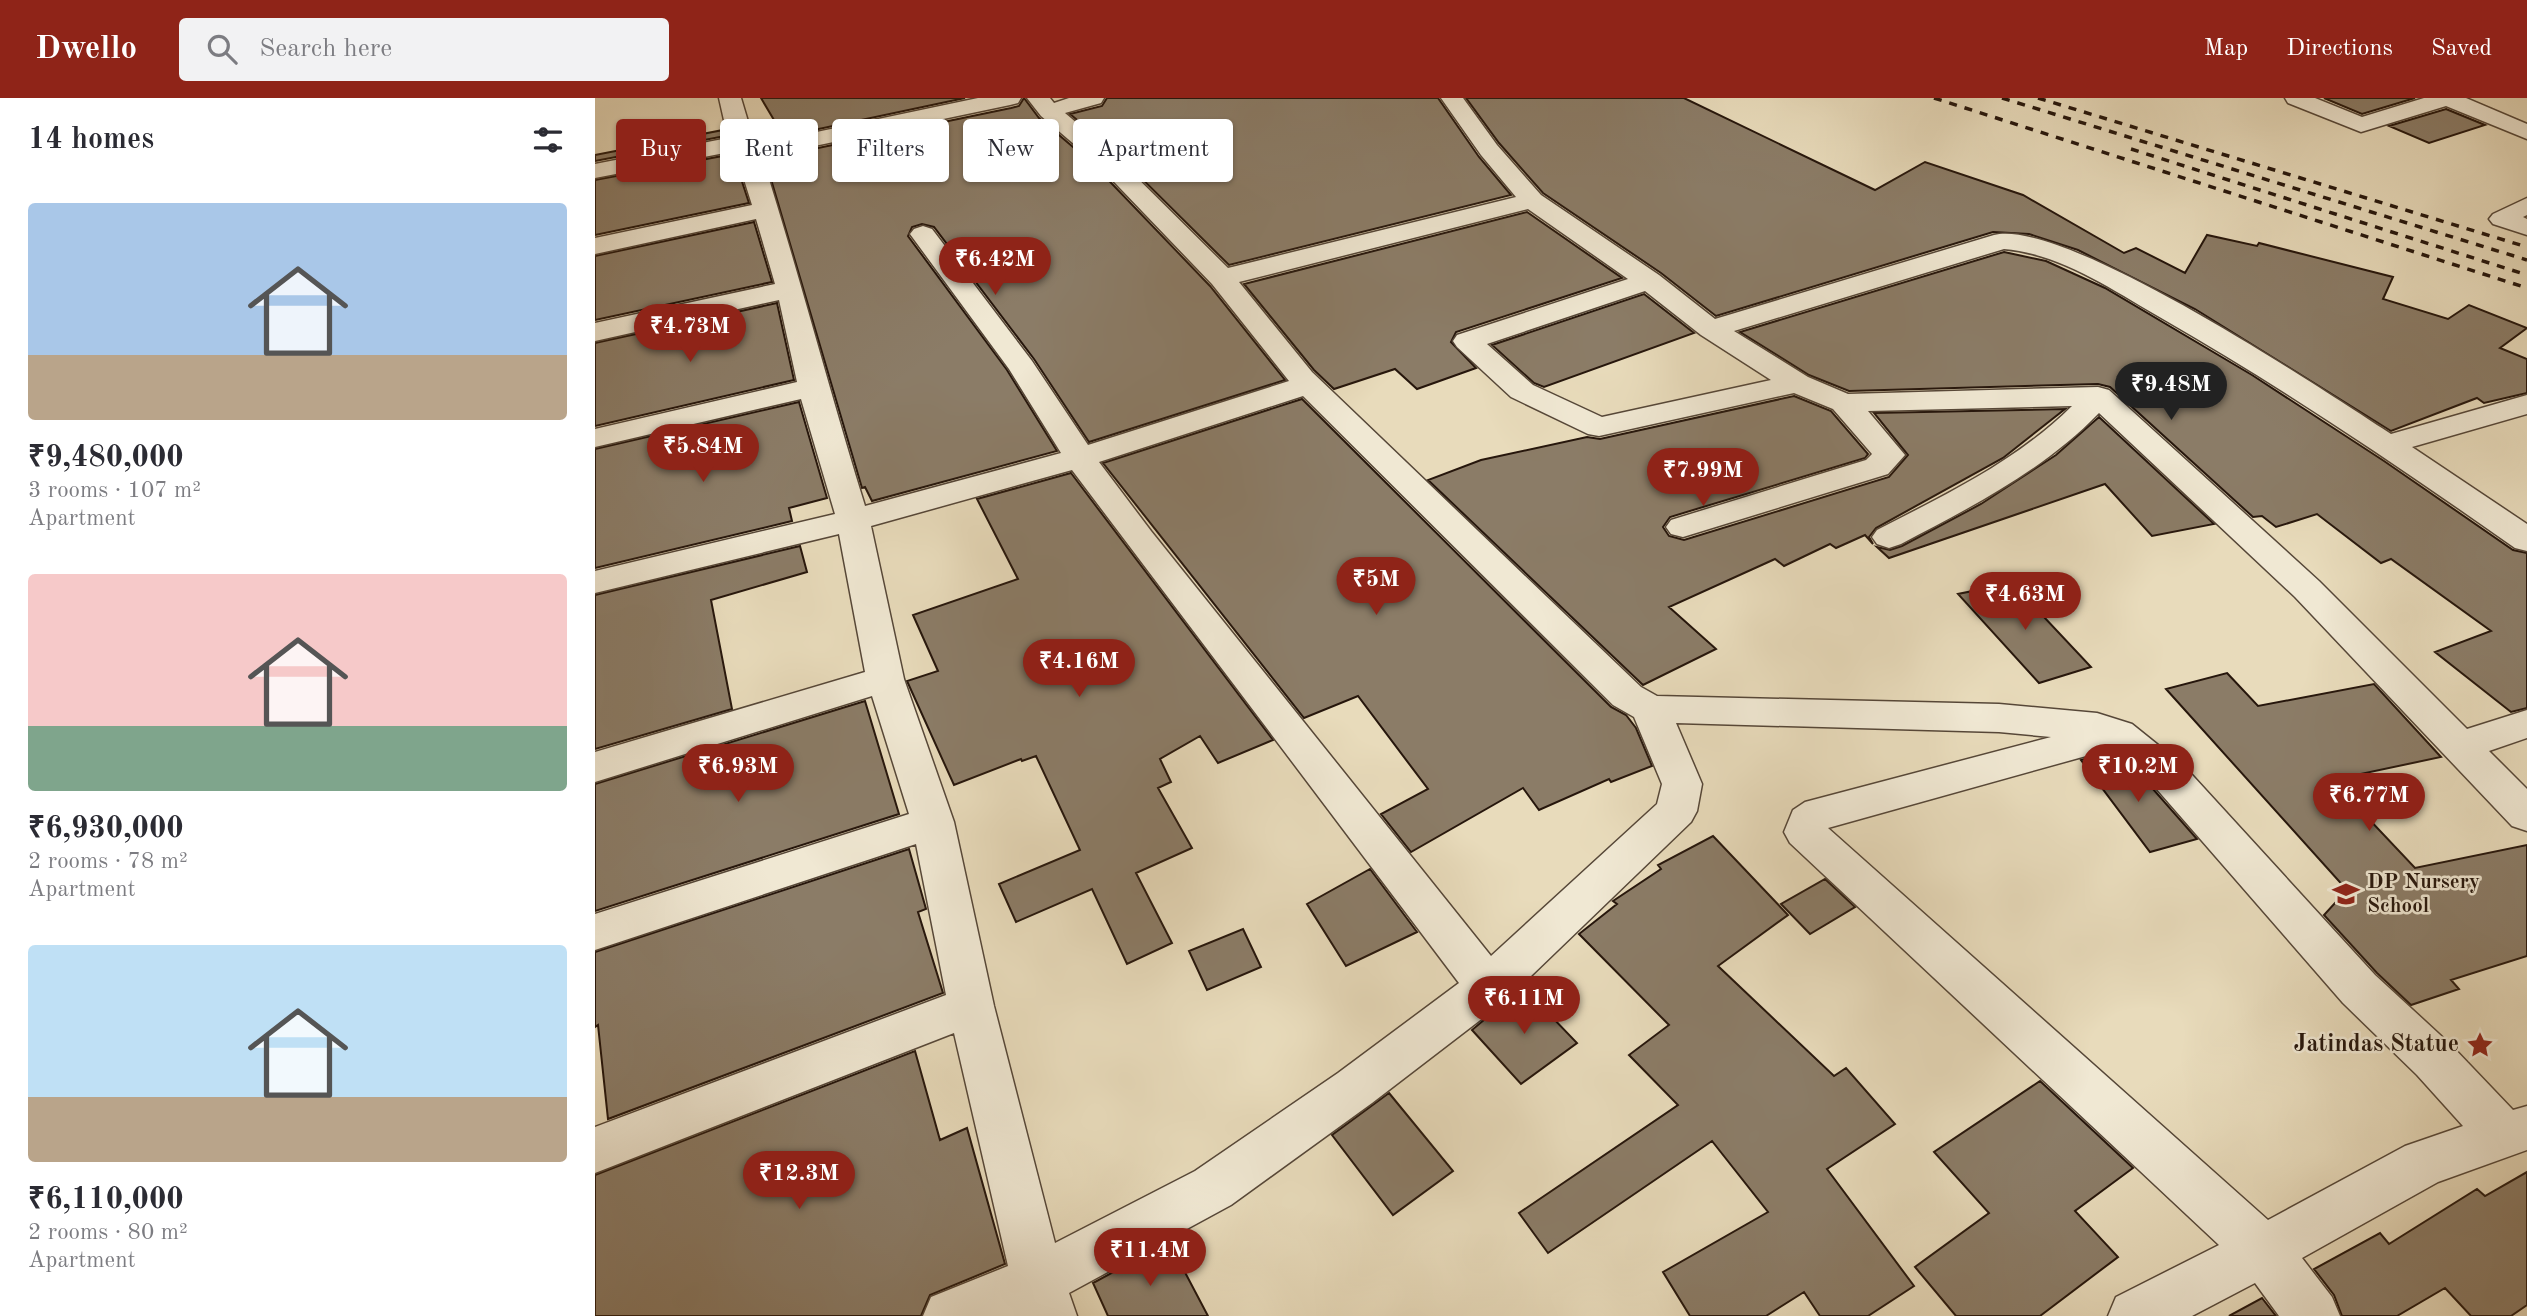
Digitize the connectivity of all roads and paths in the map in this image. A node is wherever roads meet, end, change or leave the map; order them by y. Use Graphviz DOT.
graph roads {
  1 [pos="730,98"];
  2 [pos="1010,98"];
  3 [pos="1093,98"];
  4 [pos="1452,98"];
  5 [pos="2296,98"];
  6 [pos="2447,98"];
  7 [pos="1043,105"];
  8 [pos="736,119"];
  9 [pos="2527,132"];
  10 [pos="818,134"];
  11 [pos="720,152"];
  12 [pos="595,171"];
  13 [pos="756,182"];
  14 [pos="1532,200"];
  15 [pos="2527,205"];
  16 [pos="765,210"];
  17 [pos="2527,227"];
  18 [pos="923,234"];
  19 [pos="595,246"];
  20 [pos="1222,278"];
  21 [pos="1649,281"];
  22 [pos="790,289"];
  23 [pos="1711,329"];
  24 [pos="595,332"];
  25 [pos="1797,383"];
  26 [pos="1310,384"];
  27 [pos="813,387"];
  28 [pos="2098,396"];
  29 [pos="1844,404"];
  30 [pos="2527,404"];
  31 [pos="595,438"];
  32 [pos="2389,444"];
  33 [pos="1080,458"];
  34 [pos="853,520"];
  35 [pos="1683,527"];
  36 [pos="1889,537"];
  37 [pos="2527,540"];
  38 [pos="595,582"];
  39 [pos="885,679"];
  40 [pos="1650,709"];
  41 [pos="2527,724"];
  42 [pos="2117,734"];
  43 [pos="2459,746"];
  44 [pos="595,767"];
  45 [pos="2527,815"];
  46 [pos="933,822"];
  47 [pos="595,932"];
  48 [pos="1489,987"];
  49 [pos="971,1006"];
  50 [pos="2516,1132"];
  51 [pos="595,1150"];
  52 [pos="2263,1251"];
  53 [pos="1044,1299"];
  54 [pos="950,1316"];
  55 [pos="2135,1316"];
  56 [pos="2313,1316"];
  1 -- 8 [label="street"];
  2 -- 10 [label="street"];
  3 -- 7 [label="street"];
  4 -- 14 [label="street"];
  5 -- 6 [label="street"];
  6 -- 9 [label="street"];
  7 -- 20 [label="street"];
  11 -- 12 [label="street"];
  13 -- 16 [label="street"];
  14 -- 20 [label="street"];
  14 -- 21 [label="street"];
  15 -- 17 [label="street"];
  16 -- 19 [label="street"];
  16 -- 22 [label="street"];
  18 -- 33 [label="street"];
  20 -- 26 [label="street"];
  21 -- 23 [label="street"];
  21 -- 25 [label="street"];
  22 -- 24 [label="street"];
  22 -- 27 [label="street"];
  23 -- 25 [label="street"];
  23 -- 32 [label="street"];
  25 -- 29 [label="street"];
  26 -- 33 [label="street"];
  26 -- 40 [label="street"];
  27 -- 31 [label="street"];
  27 -- 34 [label="street"];
  28 -- 29 [label="street"];
  28 -- 36 [label="street"];
  28 -- 43 [label="street"];
  29 -- 35 [label="street"];
  30 -- 32 [label="street"];
  32 -- 37 [label="street"];
  33 -- 34 [label="street"];
  33 -- 48 [label="street"];
  34 -- 38 [label="street"];
  34 -- 39 [label="street"];
  39 -- 44 [label="street"];
  39 -- 46 [label="street"];
  40 -- 42 [label="street"];
  40 -- 48 [label="street"];
  41 -- 43 [label="street"];
  42 -- 50 [label="street"];
  42 -- 52 [label="street"];
  43 -- 45 [label="street"];
  46 -- 47 [label="street"];
  46 -- 49 [label="street"];
  48 -- 53 [label="street"];
  49 -- 51 [label="street"];
  49 -- 53 [label="street"];
  50 -- 52 [label="street"];
  52 -- 55 [label="street"];
  52 -- 56 [label="street"];
  53 -- 54 [label="street"];
}
